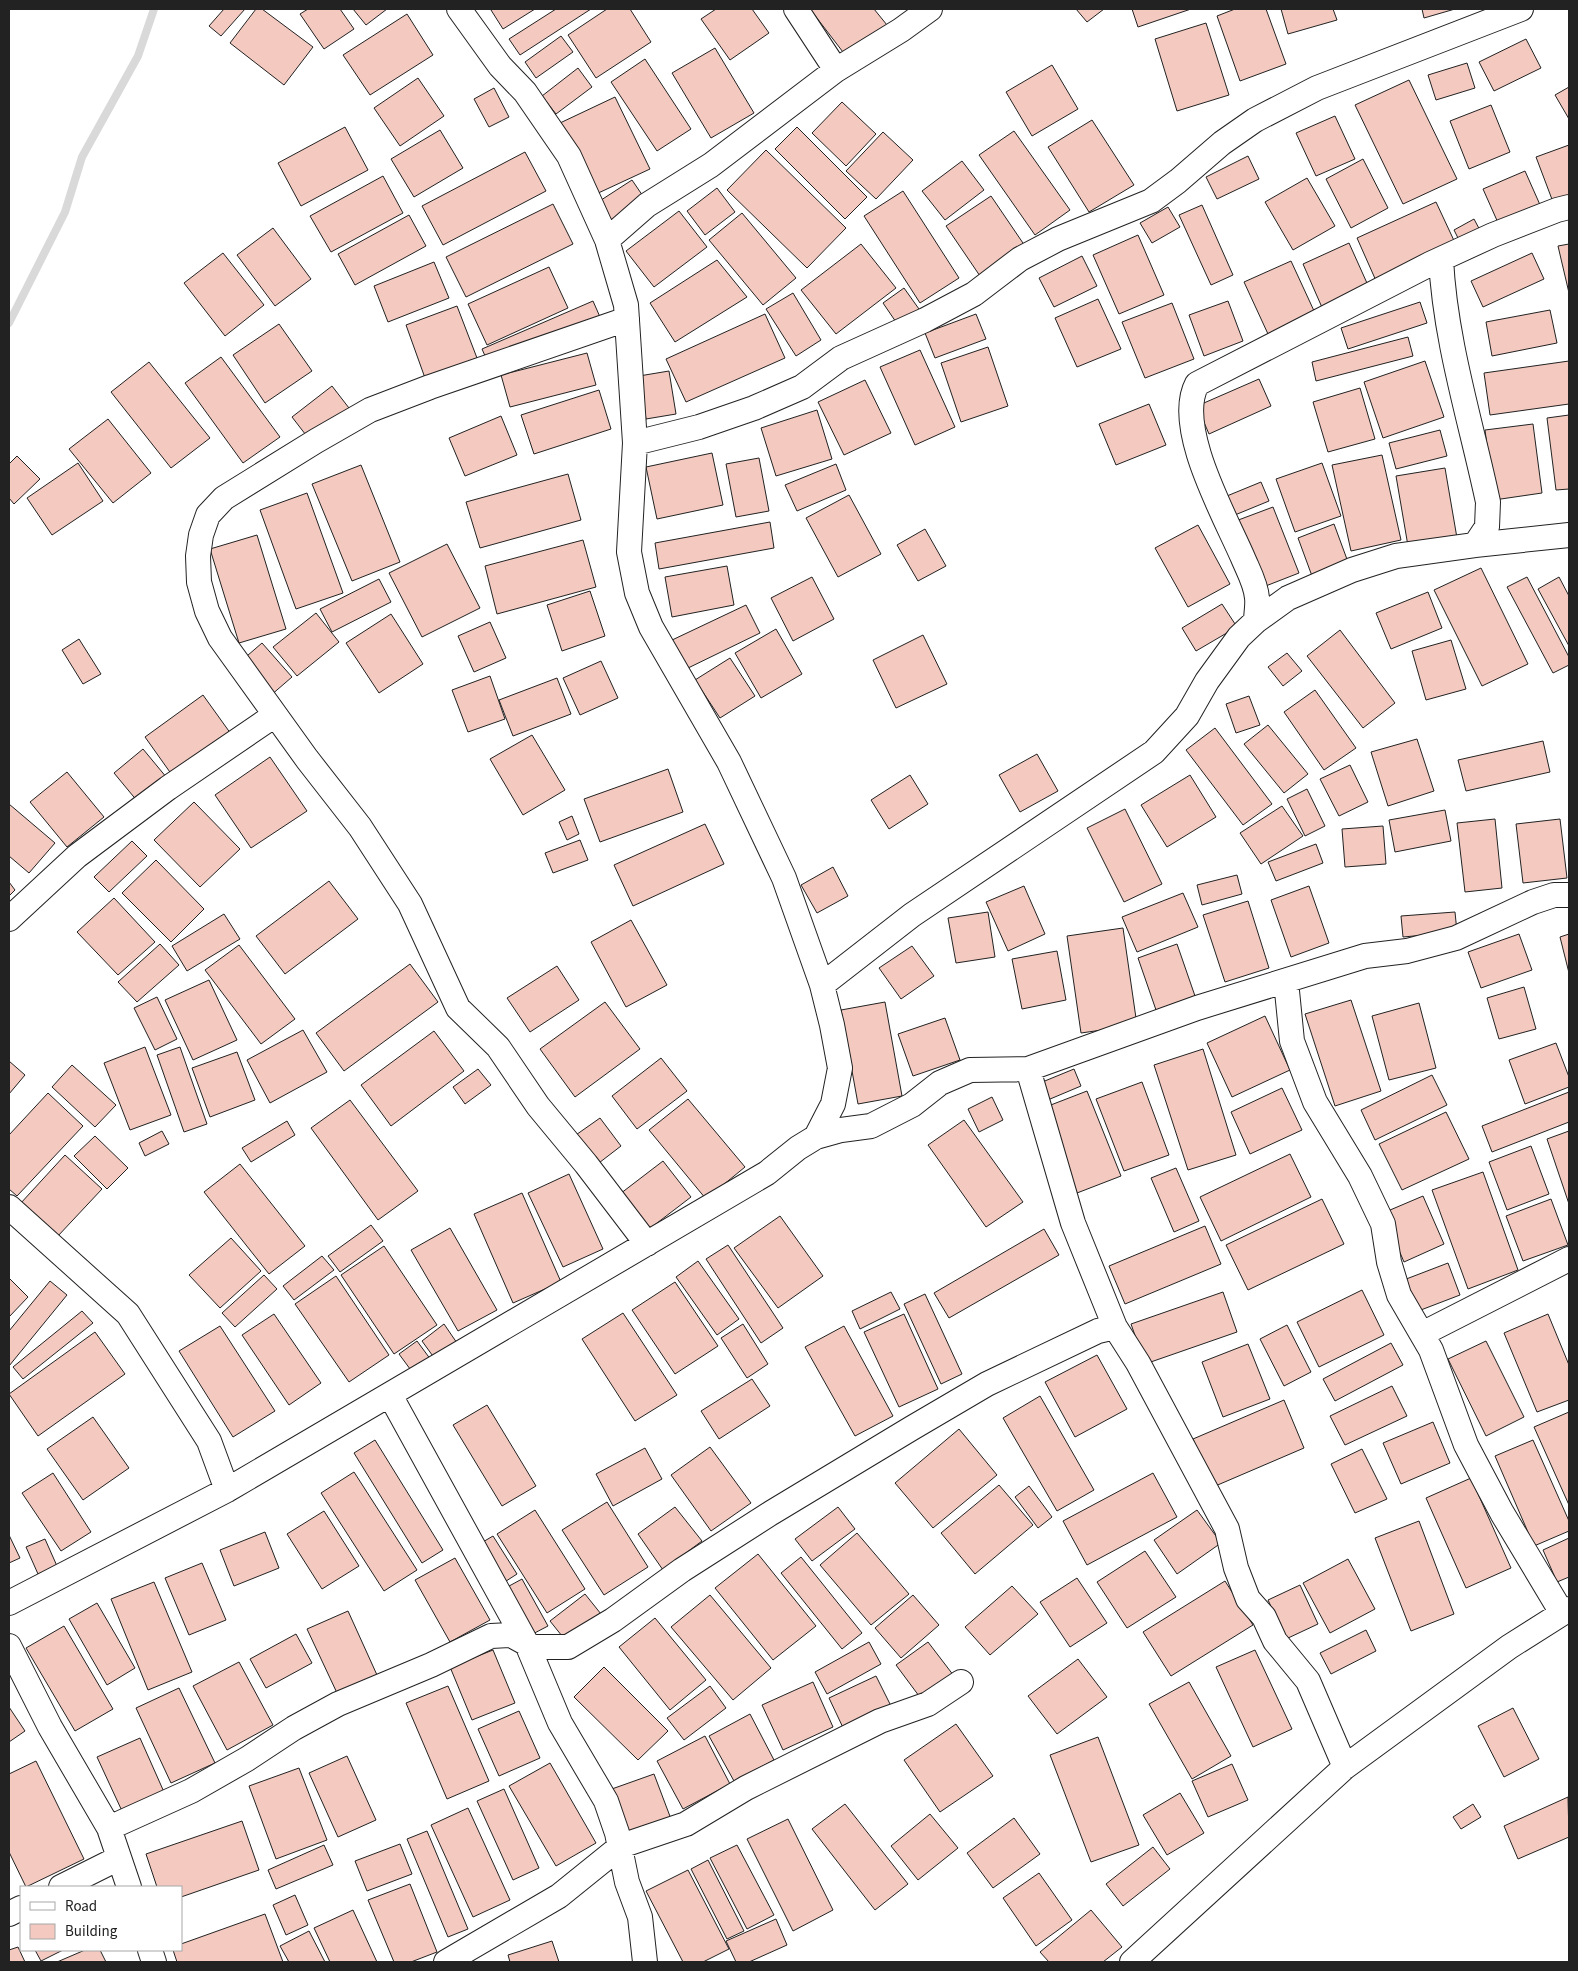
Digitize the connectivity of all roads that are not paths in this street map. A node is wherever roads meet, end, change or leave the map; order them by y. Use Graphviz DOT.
graph roads {
  1 [pos="459,9"];
  2 [pos="796,9"];
  3 [pos="930,9"];
  4 [pos="1521,9"];
  5 [pos="836,70"];
  6 [pos="1569,207"];
  7 [pos="608,240"];
  8 [pos="1441,259"];
  9 [pos="627,319"];
  10 [pos="635,443"];
  11 [pos="1569,535"];
  12 [pos="1475,545"];
  13 [pos="1256,621"];
  14 [pos="275,715"];
  15 [pos="1569,895"];
  16 [pos="9,919"];
  17 [pos="1286,981"];
  18 [pos="822,985"];
  19 [pos="1028,1069"];
  20 [pos="816,1137"];
  21 [pos="9,1207"];
  22 [pos="646,1244"];
  23 [pos="1569,1260"];
  24 [pos="1115,1327"];
  25 [pos="1422,1334"];
  26 [pos="390,1395"];
  27 [pos="227,1490"];
  28 [pos="9,1603"];
  29 [pos="1566,1611"];
  30 [pos="527,1644"];
  31 [pos="9,1646"];
  32 [pos="961,1682"];
  33 [pos="1345,1767"];
  34 [pos="108,1828"];
  35 [pos="621,1846"];
  36 [pos="119,1858"];
  37 [pos="63,1886"];
  38 [pos="129,1886"];
  39 [pos="446,1962"];
  40 [pos="644,1962"];
  41 [pos="1132,1962"];
  1 -- 7 [label="street"];
  2 -- 5 [label="street"];
  3 -- 5 [label="street"];
  4 -- 10 [label="street"];
  5 -- 7 [label="street"];
  6 -- 8 [label="street"];
  7 -- 9 [label="street"];
  8 -- 12 [label="street"];
  8 -- 13 [label="street"];
  9 -- 10 [label="street"];
  9 -- 14 [label="street"];
  10 -- 18 [label="street"];
  11 -- 12 [label="street"];
  12 -- 13 [label="street"];
  13 -- 18 [label="street"];
  14 -- 16 [label="street"];
  14 -- 22 [label="street"];
  15 -- 17 [label="street"];
  17 -- 19 [label="street"];
  17 -- 25 [label="street"];
  18 -- 20 [label="street"];
  19 -- 20 [label="street"];
  19 -- 24 [label="street"];
  20 -- 22 [label="street"];
  21 -- 27 [label="street"];
  22 -- 26 [label="street"];
  23 -- 25 [label="street"];
  24 -- 30 [label="street"];
  24 -- 33 [label="street"];
  25 -- 29 [label="street"];
  26 -- 27 [label="street"];
  26 -- 30 [label="street"];
  27 -- 28 [label="street"];
  29 -- 33 [label="street"];
  30 -- 34 [label="street"];
  30 -- 35 [label="street"];
  31 -- 34 [label="street"];
  32 -- 35 [label="street"];
  33 -- 41 [label="street"];
  34 -- 36 [label="street"];
  35 -- 39 [label="street"];
  35 -- 40 [label="street"];
  36 -- 37 [label="street"];
  36 -- 38 [label="street"];
}
